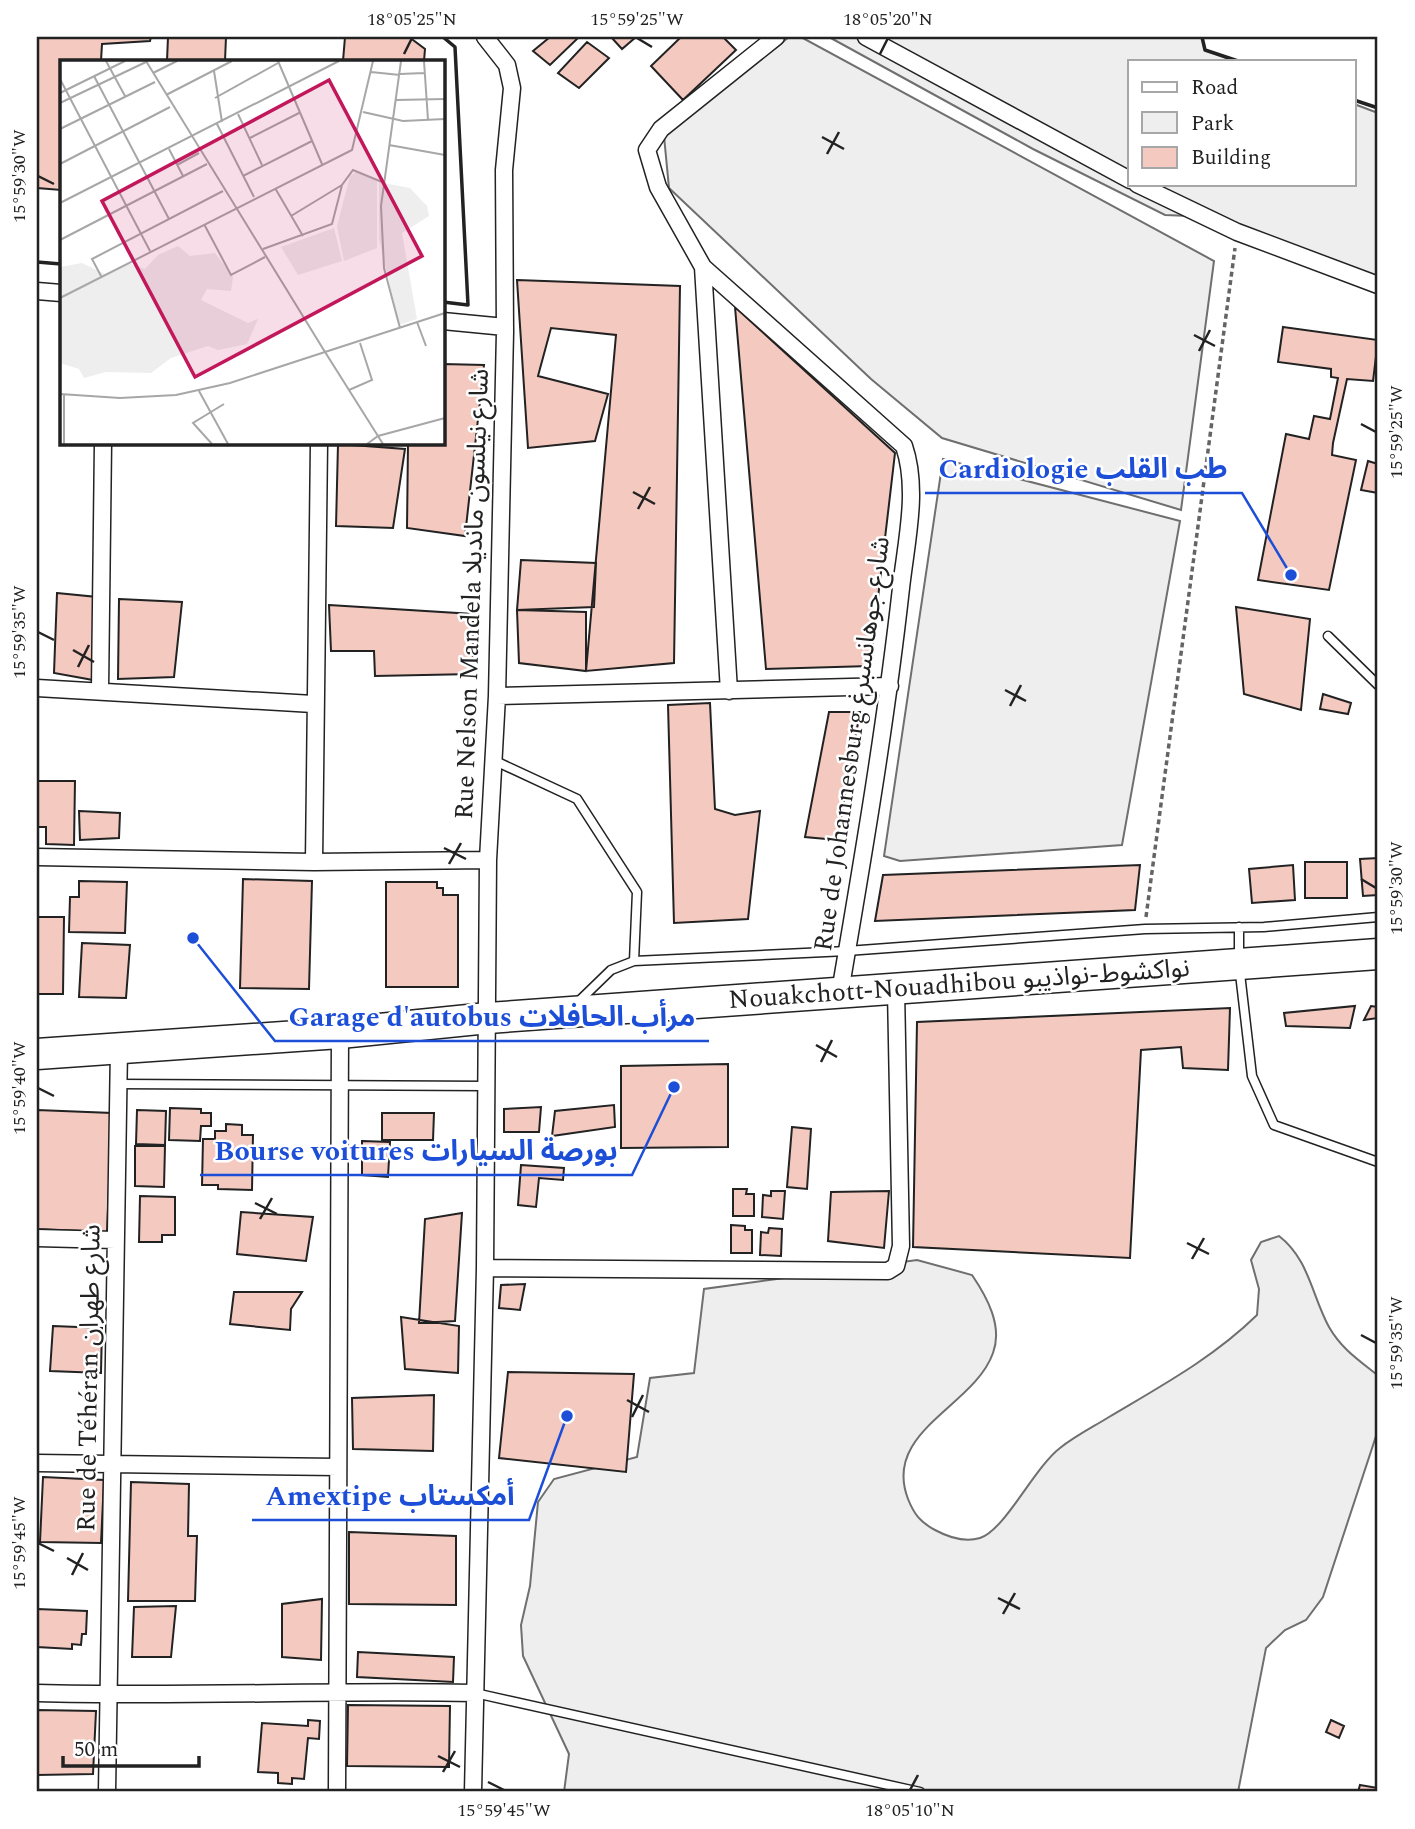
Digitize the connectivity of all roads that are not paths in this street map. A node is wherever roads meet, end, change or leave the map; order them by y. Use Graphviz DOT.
graph roads {
  1 [pos="485,37"];
  2 [pos="776,37"];
  3 [pos="866,37"];
  4 [pos="1128,179"];
  5 [pos="1140,186"];
  6 [pos="703,267"];
  7 [pos="1378,285"];
  8 [pos="37,290"];
  9 [pos="60,293"];
  10 [pos="444,321"];
  11 [pos="505,327"];
  12 [pos="103,444"];
  13 [pos="318,444"];
  14 [pos="1328,636"];
  15 [pos="1378,685"];
  16 [pos="890,686"];
  17 [pos="37,688"];
  18 [pos="100,690"];
  19 [pos="729,691"];
  20 [pos="496,696"];
  21 [pos="313,704"];
  22 [pos="493,760"];
  23 [pos="37,858"];
  24 [pos="488,860"];
  25 [pos="314,862"];
  26 [pos="1378,917"];
  27 [pos="1239,927"];
  28 [pos="847,951"];
  29 [pos="1378,954"];
  30 [pos="634,961"];
  31 [pos="1239,965"];
  32 [pos="896,990"];
  33 [pos="840,992"];
  34 [pos="567,1012"];
  35 [pos="488,1018"];
  36 [pos="340,1033"];
  37 [pos="118,1048"];
  38 [pos="37,1054"];
  39 [pos="118,1084"];
  40 [pos="487,1086"];
  41 [pos="340,1087"];
  42 [pos="1378,1161"];
  43 [pos="37,1238"];
  44 [pos="116,1240"];
  45 [pos="485,1268"];
  46 [pos="37,1463"];
  47 [pos="112,1464"];
  48 [pos="338,1467"];
  49 [pos="337,1690"];
  50 [pos="37,1693"];
  51 [pos="475,1693"];
  52 [pos="109,1695"];
  53 [pos="107,1792"];
  54 [pos="337,1792"];
  55 [pos="473,1792"];
  56 [pos="920,1792"];
  1 -- 11 [label="street, Rue Nelson Mandela شارع نيلسون مانديلا"];
  2 -- 6 [label="street, Rue de Johannesburg شارع جوهانسبرغ"];
  3 -- 4 [label="street"];
  5 -- 7 [label="street"];
  6 -- 16 [label="street, Rue de Johannesburg شارع جوهانسبرغ"];
  6 -- 19 [label="street"];
  8 -- 9 [label="street"];
  10 -- 11 [label="street"];
  11 -- 20 [label="street, Rue Nelson Mandela شارع نيلسون مانديلا"];
  12 -- 18 [label="street"];
  13 -- 21 [label="street"];
  14 -- 15 [label="lane"];
  16 -- 19 [label="street"];
  16 -- 28 [label="street, Rue de Johannesburg شارع جوهانسبرغ"];
  17 -- 18 [label="street"];
  18 -- 21 [label="street"];
  19 -- 20 [label="street"];
  20 -- 22 [label="street, Rue Nelson Mandela شارع نيلسون مانديلا"];
  21 -- 25 [label="street"];
  22 -- 24 [label="street, Rue Nelson Mandela شارع نيلسون مانديلا"];
  22 -- 30 [label="lane"];
  23 -- 25 [label="street"];
  24 -- 25 [label="street"];
  24 -- 35 [label="street, Rue Nelson Mandela شارع نيلسون مانديلا"];
  26 -- 27 [label="lane"];
  27 -- 28 [label="lane"];
  27 -- 31 [label="lane"];
  28 -- 30 [label="lane"];
  28 -- 33 [label="street, Rue de Johannesburg شارع جوهانسبرغ"];
  29 -- 31 [label="highway, Nouakchott-Nouadhibou نواكشوط-نواذيبو"];
  30 -- 34 [label="lane"];
  31 -- 32 [label="highway, Nouakchott-Nouadhibou نواكشوط-نواذيبو"];
  31 -- 42 [label="lane"];
  32 -- 33 [label="highway, Nouakchott-Nouadhibou نواكشوط-نواذيبو"];
  32 -- 45 [label="street"];
  33 -- 34 [label="highway, Nouakchott-Nouadhibou نواكشوط-نواذيبو"];
  34 -- 35 [label="highway, Nouakchott-Nouadhibou نواكشوط-نواذيبو"];
  35 -- 36 [label="highway, Nouakchott-Nouadhibou نواكشوط-نواذيبو"];
  35 -- 40 [label="street, Rue Nelson Mandela شارع نيلسون مانديلا"];
  36 -- 37 [label="highway, Nouakchott-Nouadhibou نواكشوط-نواذيبو"];
  36 -- 41 [label="street"];
  37 -- 38 [label="highway, Nouakchott-Nouadhibou نواكشوط-نواذيبو"];
  37 -- 39 [label="street, Rue de Téhéran شارع طهران"];
  39 -- 41 [label="lane"];
  39 -- 44 [label="street, Rue de Téhéran شارع طهران"];
  40 -- 41 [label="lane"];
  40 -- 45 [label="street, Rue Nelson Mandela شارع نيلسون مانديلا"];
  41 -- 48 [label="street"];
  43 -- 44 [label="street"];
  44 -- 47 [label="street, Rue de Téhéran شارع طهران"];
  45 -- 51 [label="street, Rue Nelson Mandela شارع نيلسون مانديلا"];
  46 -- 47 [label="street"];
  47 -- 48 [label="street"];
  47 -- 52 [label="street, Rue de Téhéran شارع طهران"];
  48 -- 49 [label="street"];
  49 -- 51 [label="street"];
  49 -- 52 [label="street"];
  49 -- 54 [label="street"];
  50 -- 52 [label="street"];
  51 -- 55 [label="street, Rue Nelson Mandela شارع نيلسون مانديلا"];
  51 -- 56 [label="lane"];
  52 -- 53 [label="street, Rue de Téhéran شارع طهران"];
}
